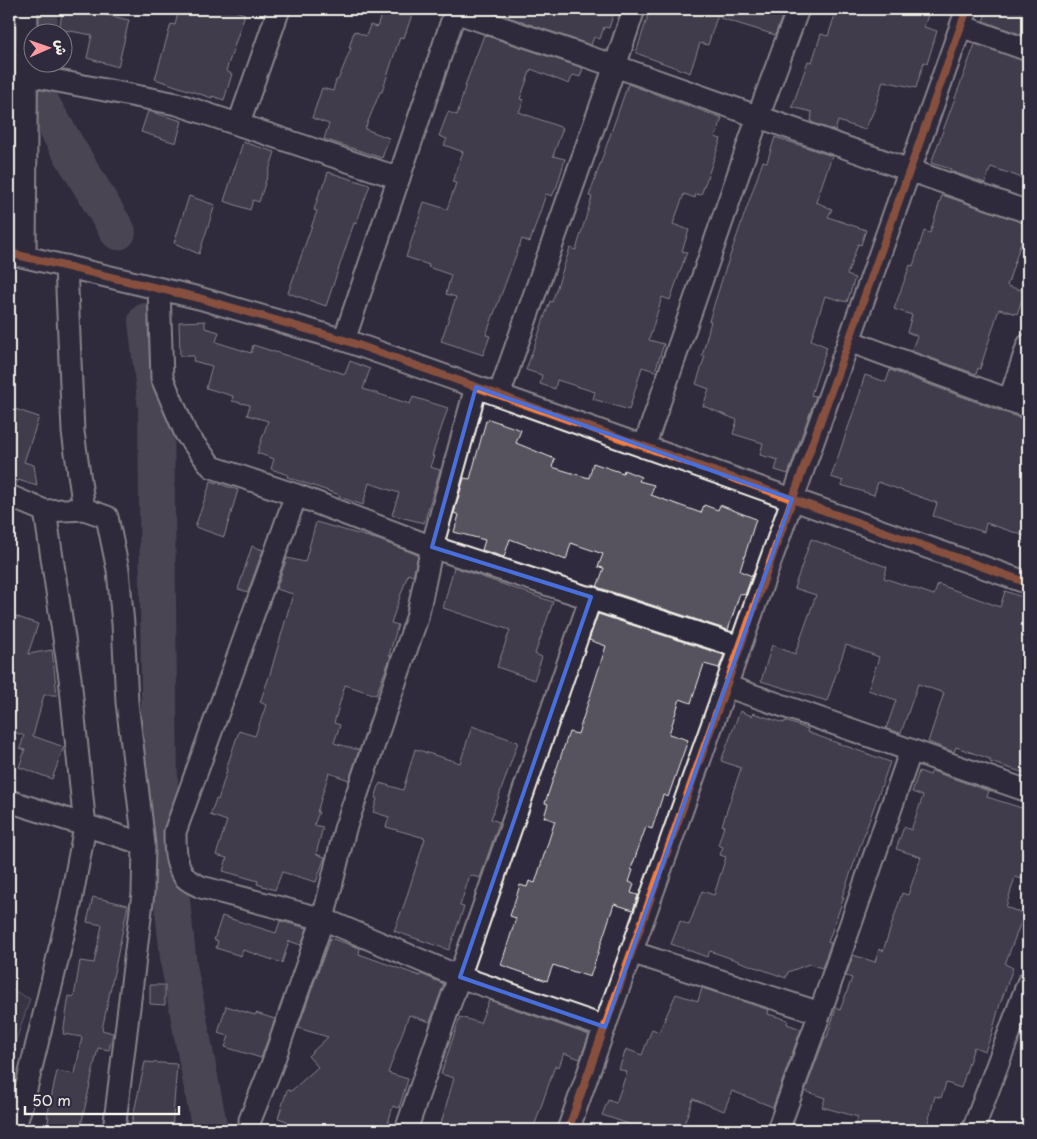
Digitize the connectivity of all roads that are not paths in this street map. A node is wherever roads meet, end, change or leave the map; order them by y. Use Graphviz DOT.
graph roads {
  1 [pos="27,9"];
  2 [pos="279,9"];
  3 [pos="634,9"];
  4 [pos="798,9"];
  5 [pos="455,11"];
  6 [pos="964,17"];
  7 [pos="1028,50"];
  8 [pos="615,66"];
  9 [pos="27,75"];
  10 [pos="758,117"];
  11 [pos="239,123"];
  12 [pos="910,169"];
  13 [pos="399,178"];
  14 [pos="1028,212"];
  15 [pos="17,254"];
  16 [pos="66,266"];
  17 [pos="160,289"];
  18 [pos="344,340"];
  19 [pos="849,341"];
  20 [pos="1028,345"];
  21 [pos="476,387"];
  22 [pos="499,395"];
  23 [pos="1019,404"];
  24 [pos="644,447"];
  25 [pos="296,495"];
  26 [pos="9,496"];
  27 [pos="792,499"];
  28 [pos="84,508"];
  29 [pos="45,510"];
  30 [pos="432,547"];
  31 [pos="1028,583"];
  32 [pos="591,597"];
  33 [pos="740,646"];
  34 [pos="726,686"];
  35 [pos="912,750"];
  36 [pos="1028,792"];
  37 [pos="9,801"];
  38 [pos="85,827"];
  39 [pos="144,844"];
  40 [pos="323,919"];
  41 [pos="631,952"];
  42 [pos="460,977"];
  43 [pos="1028,983"];
  44 [pos="820,1013"];
  45 [pos="605,1027"];
  46 [pos="250,1120"];
  47 [pos="14,1130"];
  48 [pos="114,1130"];
  49 [pos="406,1130"];
  50 [pos="568,1130"];
  51 [pos="778,1130"];
  52 [pos="973,1130"];
  1 -- 9 [label="street"];
  2 -- 11 [label="street"];
  3 -- 8 [label="street"];
  4 -- 10 [label="street"];
  5 -- 8 [label="street"];
  5 -- 13 [label="street"];
  6 -- 7 [label="street"];
  6 -- 12 [label="street"];
  8 -- 10 [label="street"];
  8 -- 22 [label="street"];
  9 -- 11 [label="street"];
  9 -- 15 [label="street"];
  10 -- 12 [label="street"];
  10 -- 24 [label="street"];
  11 -- 13 [label="street"];
  12 -- 14 [label="street"];
  12 -- 19 [label="street"];
  13 -- 18 [label="street"];
  15 -- 16 [label="street"];
  16 -- 17 [label="street"];
  16 -- 28 [label="street"];
  17 -- 18 [label="street"];
  17 -- 25 [label="street"];
  18 -- 21 [label="street"];
  19 -- 23 [label="street"];
  19 -- 27 [label="street"];
  20 -- 23 [label="street"];
  21 -- 22 [label="street"];
  21 -- 30 [label="street"];
  22 -- 24 [label="street"];
  24 -- 27 [label="street"];
  25 -- 30 [label="street"];
  25 -- 40 [label="street"];
  26 -- 29 [label="street"];
  27 -- 31 [label="street"];
  27 -- 33 [label="street"];
  28 -- 29 [label="street"];
  28 -- 39 [label="street"];
  29 -- 38 [label="street"];
  30 -- 32 [label="street"];
  30 -- 40 [label="street"];
  32 -- 33 [label="street"];
  32 -- 42 [label="street"];
  33 -- 34 [label="street"];
  34 -- 35 [label="street"];
  34 -- 41 [label="street"];
  35 -- 36 [label="street"];
  35 -- 44 [label="street"];
  37 -- 38 [label="street"];
  38 -- 39 [label="street"];
  38 -- 47 [label="street"];
  39 -- 48 [label="street"];
  40 -- 42 [label="street"];
  40 -- 46 [label="street"];
  41 -- 44 [label="street"];
  41 -- 45 [label="street"];
  42 -- 45 [label="street"];
  42 -- 49 [label="street"];
  43 -- 52 [label="street"];
  44 -- 51 [label="street"];
  45 -- 50 [label="street"];
}
